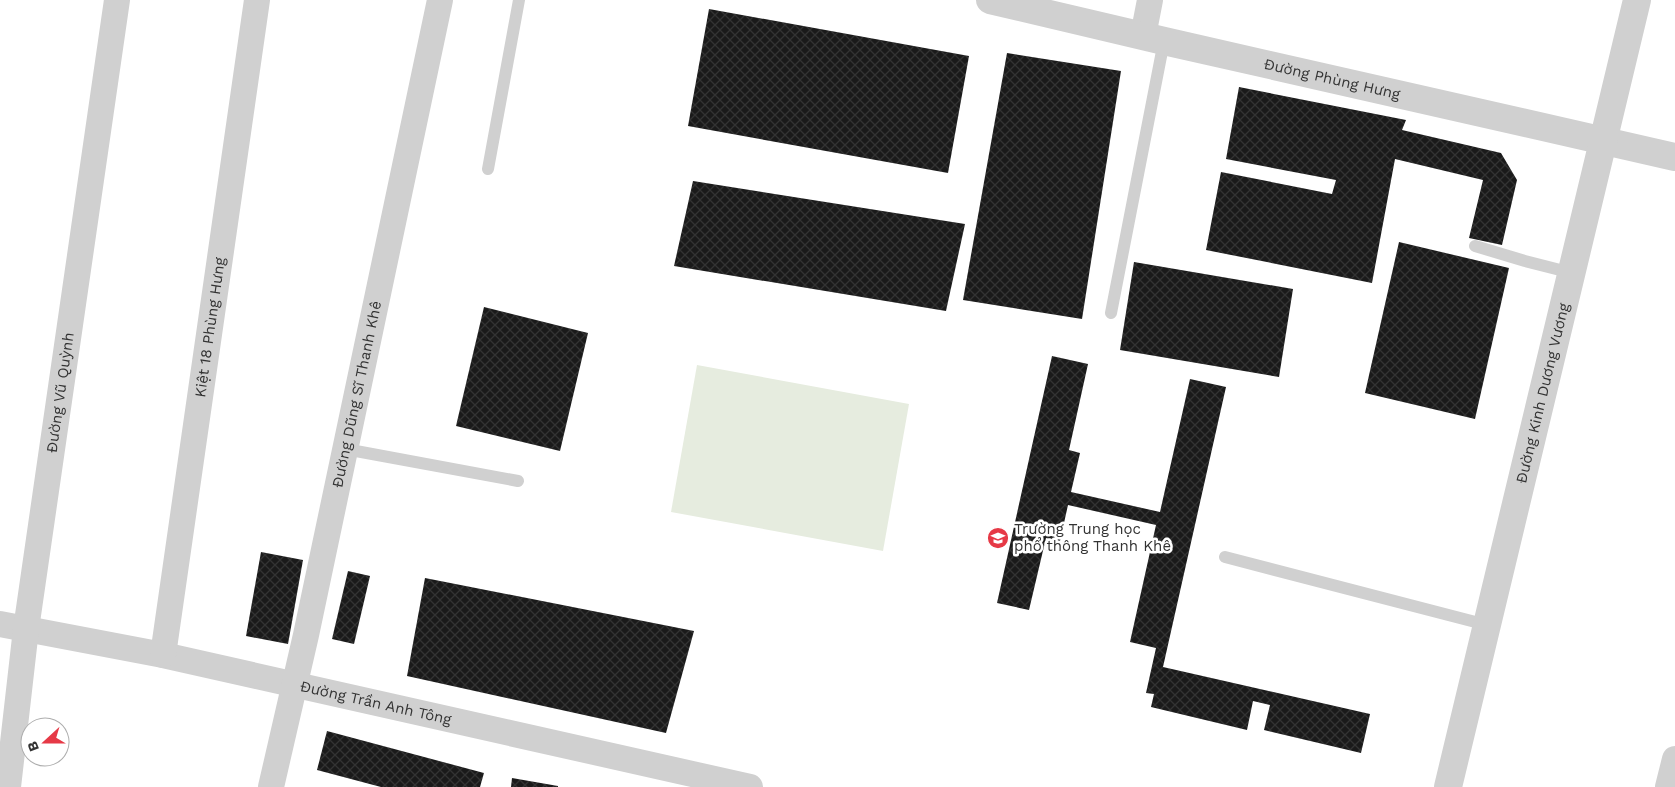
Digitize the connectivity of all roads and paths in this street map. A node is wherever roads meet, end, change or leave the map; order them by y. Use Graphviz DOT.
graph roads {
  1 [pos="117,0"];
  2 [pos="257,0"];
  3 [pos="440,0"];
  4 [pos="519,0"];
  5 [pos="990,0"];
  6 [pos="1150,0"];
  7 [pos="1637,0"];
  8 [pos="1153,39"];
  9 [pos="1604,140"];
  10 [pos="1675,157"];
  11 [pos="488,169"];
  12 [pos="1475,246"];
  13 [pos="1572,273"];
  14 [pos="1112,313"];
  15 [pos="346,449"];
  16 [pos="518,481"];
  17 [pos="1225,557"];
  18 [pos="0,624"];
  19 [pos="1487,625"];
  20 [pos="26,629"];
  21 [pos="162,655"];
  22 [pos="295,685"];
  23 [pos="1675,759"];
  24 [pos="696,781"];
  25 [pos="8,787"];
  26 [pos="272,787"];
  27 [pos="750,787"];
  28 [pos="1448,787"];
  29 [pos="1668,787"];
  1 -- 20 [label="street, Đường Vũ Quỳnh"];
  2 -- 21 [label="street, Kiệt 18 Phùng Hưng"];
  3 -- 15 [label="street, Đường Dũng Sĩ Thanh Khê"];
  4 -- 11 [label="lane"];
  5 -- 8 [label="street, Đường Phùng Hưng"];
  6 -- 8 [label="street"];
  7 -- 9 [label="street, Đường Kinh Dương Vương"];
  8 -- 9 [label="street, Đường Phùng Hưng"];
  8 -- 14 [label="lane"];
  9 -- 10 [label="street, Đường Phùng Hưng"];
  9 -- 13 [label="street, Đường Kinh Dương Vương"];
  12 -- 13 [label="lane"];
  13 -- 19 [label="street, Đường Kinh Dương Vương"];
  15 -- 16 [label="lane"];
  15 -- 22 [label="street, Đường Dũng Sĩ Thanh Khê"];
  17 -- 19 [label="lane"];
  18 -- 20 [label="street, Đường Trần Anh Tông"];
  19 -- 28 [label="street, Đường Kinh Dương Vương"];
  20 -- 21 [label="street, Đường Trần Anh Tông"];
  20 -- 25 [label="street, Đường Vũ Quỳnh"];
  21 -- 22 [label="street, Đường Trần Anh Tông"];
  22 -- 24 [label="street, Đường Trần Anh Tông"];
  22 -- 26 [label="street, Đường Dũng Sĩ Thanh Khê"];
  23 -- 29 [label="street"];
  24 -- 27 [label="street, Đường Trần Anh Tông"];
}
